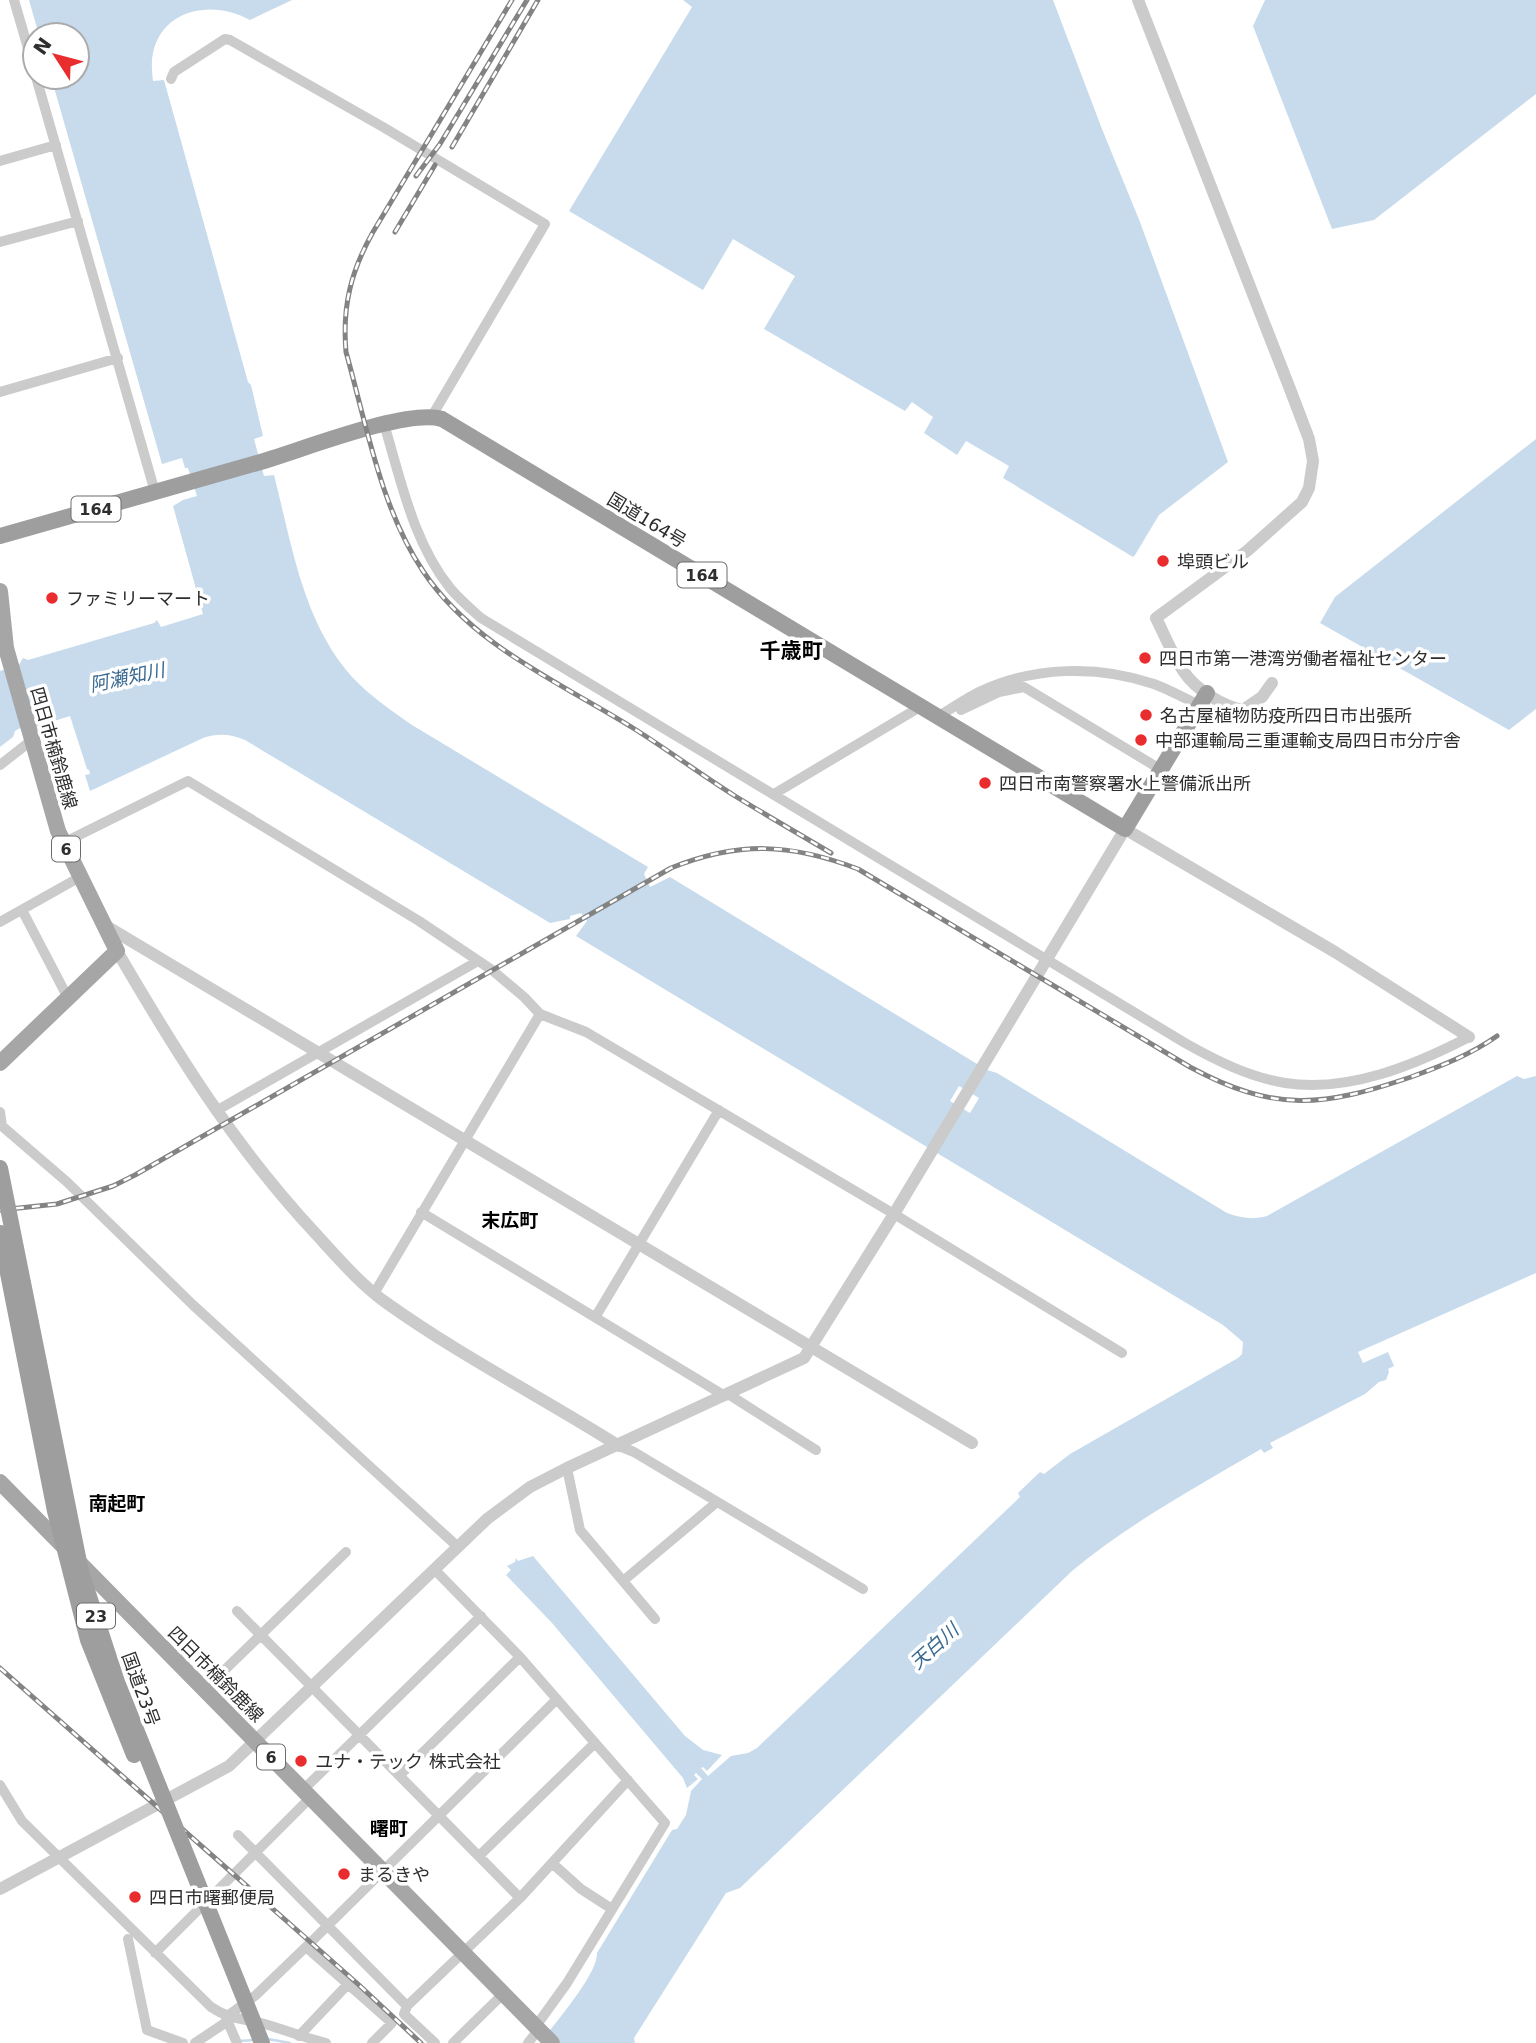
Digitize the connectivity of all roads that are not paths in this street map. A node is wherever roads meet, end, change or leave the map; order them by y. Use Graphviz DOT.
graph roads {
  1 [pos="14,0"];
  2 [pos="1138,0"];
  3 [pos="21,24"];
  4 [pos="171,79"];
  5 [pos="41,91"];
  6 [pos="56,145"];
  7 [pos="0,161"];
  8 [pos="78,221"];
  9 [pos="0,242"];
  10 [pos="118,358"];
  11 [pos="0,392"];
  12 [pos="432,416"];
  13 [pos="384,425"];
  14 [pos="155,492"];
  15 [pos="0,536"];
  16 [pos="0,590"];
  17 [pos="1272,684"];
  18 [pos="1203,699"];
  19 [pos="920,707"];
  20 [pos="941,719"];
  21 [pos="31,737"];
  22 [pos="0,765"];
  23 [pos="1160,769"];
  24 [pos="774,794"];
  25 [pos="1125,829"];
  26 [pos="63,844"];
  27 [pos="80,877"];
  28 [pos="22,910"];
  29 [pos="0,922"];
  30 [pos="106,926"];
  31 [pos="117,951"];
  32 [pos="1046,958"];
  33 [pos="478,961"];
  34 [pos="68,998"];
  35 [pos="540,1014"];
  36 [pos="1469,1037"];
  37 [pos="317,1052"];
  38 [pos="0,1063"];
  39 [pos="719,1110"];
  40 [pos="216,1111"];
  41 [pos="0,1112"];
  42 [pos="463,1139"];
  43 [pos="0,1168"];
  44 [pos="421,1212"];
  45 [pos="894,1214"];
  46 [pos="0,1233"];
  47 [pos="639,1245"];
  48 [pos="374,1292"];
  49 [pos="596,1316"];
  50 [pos="812,1348"];
  51 [pos="1122,1353"];
  52 [pos="727,1395"];
  53 [pos="972,1443"];
  54 [pos="619,1446"];
  55 [pos="816,1450"];
  56 [pos="567,1468"];
  57 [pos="0,1482"];
  58 [pos="717,1502"];
  59 [pos="458,1547"];
  60 [pos="346,1552"];
  61 [pos="435,1570"];
  62 [pos="623,1581"];
  63 [pos="863,1590"];
  64 [pos="237,1611"];
  65 [pos="481,1616"];
  66 [pos="655,1619"];
  67 [pos="261,1634"];
  68 [pos="520,1657"];
  69 [pos="312,1688"];
  70 [pos="204,1690"];
  71 [pos="557,1699"];
  72 [pos="360,1735"];
  73 [pos="256,1742"];
  74 [pos="595,1743"];
  75 [pos="400,1775"];
  76 [pos="628,1780"];
  77 [pos="0,1785"];
  78 [pos="308,1793"];
  79 [pos="439,1815"];
  80 [pos="238,1835"];
  81 [pos="256,1853"];
  82 [pos="479,1856"];
  83 [pos="58,1859"];
  84 [pos="552,1863"];
  85 [pos="382,1871"];
  86 [pos="0,1889"];
  87 [pos="520,1898"];
  88 [pos="612,1909"];
  89 [pos="327,1926"];
  90 [pos="128,1939"];
  91 [pos="306,1947"];
  92 [pos="462,1952"];
  93 [pos="155,1953"];
  94 [pos="348,1984"];
  95 [pos="503,1994"];
  96 [pos="407,2006"];
  97 [pos="228,2022"];
  98 [pos="542,2033"];
  99 [pos="299,2036"];
  100 [pos="183,2043"];
  101 [pos="194,2043"];
  102 [pos="237,2043"];
  103 [pos="251,2043"];
  104 [pos="262,2043"];
  105 [pos="326,2043"];
  106 [pos="372,2043"];
  107 [pos="435,2043"];
  108 [pos="453,2043"];
  109 [pos="528,2043"];
  1 -- 3 [label="street"];
  2 -- 18 [label="street"];
  4 -- 12 [label="street"];
  5 -- 6 [label="street"];
  6 -- 7 [label="street"];
  6 -- 8 [label="street"];
  8 -- 9 [label="street"];
  8 -- 10 [label="street"];
  10 -- 11 [label="street"];
  10 -- 14 [label="street"];
  12 -- 13 [label="highway, 164"];
  12 -- 19 [label="highway, 国道164号 / 164"];
  13 -- 14 [label="highway, 164"];
  13 -- 24 [label="street"];
  14 -- 15 [label="highway, 164"];
  16 -- 21 [label="main road, 四日市楠鈴鹿線 / 6"];
  17 -- 18 [label="street"];
  18 -- 20 [label="street"];
  18 -- 23 [label="highway"];
  19 -- 20 [label="highway, 国道164号 / 164"];
  19 -- 24 [label="street"];
  20 -- 23 [label="street"];
  20 -- 25 [label="highway, 国道164号 / 164"];
  21 -- 22 [label="street"];
  21 -- 26 [label="main road, 四日市楠鈴鹿線 / 6"];
  23 -- 25 [label="highway"];
  24 -- 32 [label="street"];
  25 -- 32 [label="street"];
  25 -- 36 [label="street"];
  26 -- 27 [label="main road, 四日市楠鈴鹿線 / 6"];
  26 -- 33 [label="street"];
  27 -- 28 [label="street"];
  27 -- 30 [label="main road, 四日市楠鈴鹿線 / 6"];
  28 -- 29 [label="street"];
  28 -- 34 [label="street"];
  30 -- 31 [label="main road, 四日市楠鈴鹿線 / 6"];
  30 -- 37 [label="street"];
  31 -- 34 [label="main road"];
  31 -- 40 [label="street"];
  32 -- 36 [label="street"];
  32 -- 45 [label="street"];
  33 -- 35 [label="street"];
  33 -- 37 [label="street"];
  34 -- 38 [label="main road"];
  35 -- 39 [label="street"];
  35 -- 42 [label="street"];
  37 -- 40 [label="street"];
  37 -- 42 [label="street"];
  39 -- 45 [label="street"];
  39 -- 47 [label="street"];
  40 -- 48 [label="street"];
  41 -- 59 [label="street"];
  42 -- 44 [label="street"];
  42 -- 47 [label="street"];
  43 -- 104 [label="highway, 国道23号 / 23, bridge"];
  44 -- 48 [label="street"];
  44 -- 49 [label="street"];
  45 -- 50 [label="street"];
  45 -- 51 [label="street"];
  46 -- 103 [label="highway, 国道23号 / 23, bridge"];
  47 -- 49 [label="street"];
  47 -- 50 [label="street"];
  48 -- 54 [label="street"];
  49 -- 52 [label="street"];
  50 -- 52 [label="street"];
  50 -- 53 [label="street"];
  52 -- 54 [label="street"];
  52 -- 55 [label="street"];
  54 -- 56 [label="street"];
  54 -- 58 [label="street"];
  56 -- 59 [label="street"];
  56 -- 62 [label="street"];
  57 -- 70 [label="main road, 四日市楠鈴鹿線 / 6"];
  58 -- 62 [label="street"];
  58 -- 63 [label="street"];
  59 -- 61 [label="street"];
  60 -- 67 [label="street"];
  61 -- 65 [label="street"];
  61 -- 69 [label="street"];
  62 -- 66 [label="street"];
  64 -- 67 [label="street"];
  65 -- 68 [label="street"];
  65 -- 72 [label="street"];
  67 -- 69 [label="street"];
  67 -- 70 [label="street"];
  68 -- 71 [label="street"];
  68 -- 75 [label="street"];
  69 -- 72 [label="street"];
  69 -- 73 [label="street"];
  70 -- 73 [label="main road, 四日市楠鈴鹿線 / 6"];
  71 -- 74 [label="street"];
  71 -- 79 [label="street"];
  72 -- 75 [label="street"];
  72 -- 78 [label="street"];
  73 -- 78 [label="main road, 四日市楠鈴鹿線 / 6"];
  73 -- 83 [label="street"];
  74 -- 76 [label="street"];
  74 -- 82 [label="street"];
  75 -- 79 [label="street"];
  76 -- 84 [label="street"];
  76 -- 88 [label="street"];
  77 -- 83 [label="street"];
  78 -- 81 [label="street"];
  78 -- 85 [label="main road, 四日市楠鈴鹿線 / 6"];
  79 -- 82 [label="street"];
  79 -- 85 [label="street"];
  80 -- 81 [label="street"];
  81 -- 89 [label="street"];
  81 -- 93 [label="street"];
  82 -- 87 [label="street"];
  83 -- 86 [label="street"];
  83 -- 93 [label="street"];
  84 -- 87 [label="street"];
  84 -- 88 [label="street"];
  85 -- 89 [label="street"];
  85 -- 92 [label="main road, 四日市楠鈴鹿線 / 6"];
  87 -- 92 [label="street"];
  88 -- 98 [label="street"];
  89 -- 91 [label="street"];
  89 -- 96 [label="street"];
  90 -- 100 [label="street"];
  91 -- 94 [label="street"];
  91 -- 97 [label="street"];
  92 -- 95 [label="main road, 四日市楠鈴鹿線 / 6"];
  92 -- 96 [label="street"];
  93 -- 97 [label="street"];
  94 -- 99 [label="street"];
  94 -- 106 [label="street"];
  95 -- 98 [label="main road, 四日市楠鈴鹿線 / 6"];
  95 -- 108 [label="street"];
  96 -- 107 [label="street"];
  97 -- 99 [label="street"];
  97 -- 101 [label="street"];
  97 -- 102 [label="street"];
  98 -- 109 [label="street"];
  99 -- 105 [label="street"];
}
